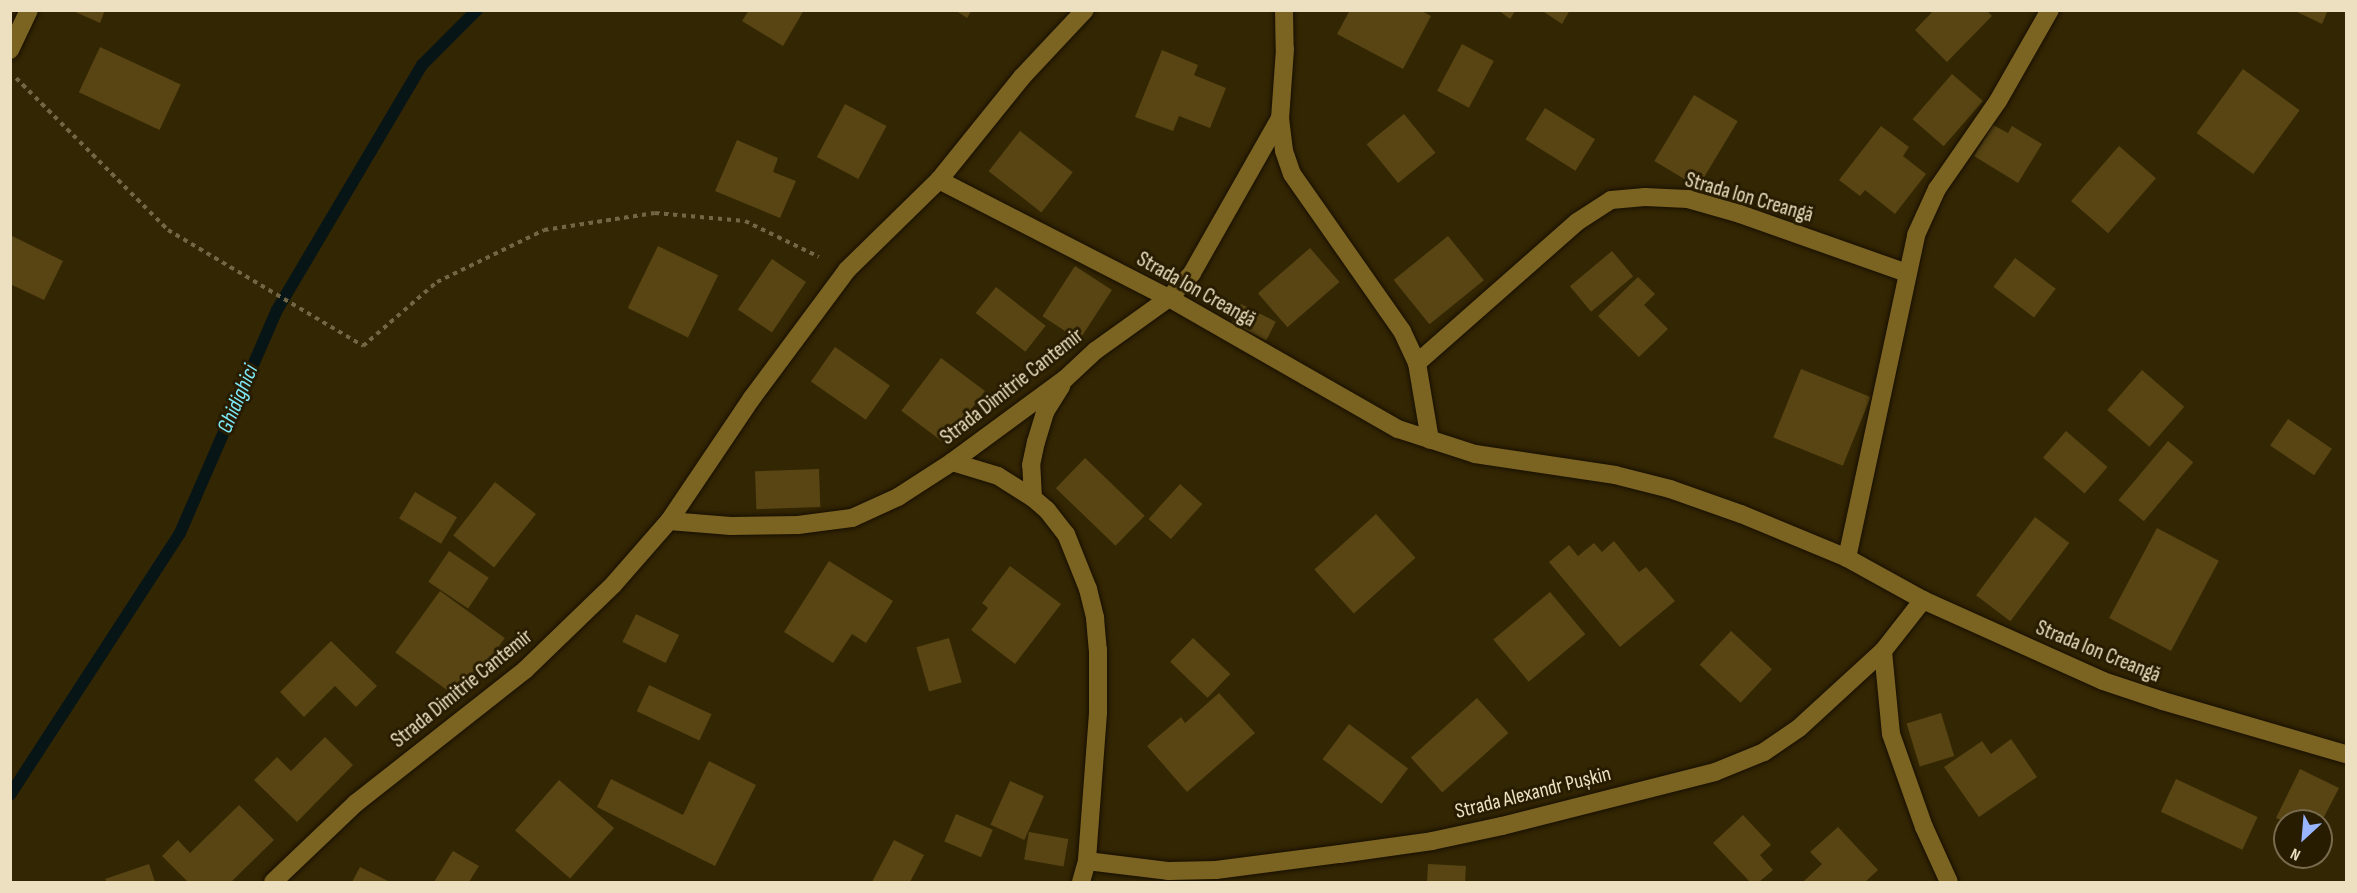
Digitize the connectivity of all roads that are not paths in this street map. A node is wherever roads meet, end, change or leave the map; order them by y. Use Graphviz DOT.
graph roads {
  1 [pos="29,10"];
  2 [pos="1085,10"];
  3 [pos="1284,10"];
  4 [pos="2048,14"];
  5 [pos="10,50"];
  6 [pos="1280,118"];
  7 [pos="939,180"];
  8 [pos="1907,273"];
  9 [pos="1169,298"];
  10 [pos="1417,363"];
  11 [pos="1065,379"];
  12 [pos="1430,440"];
  13 [pos="952,462"];
  14 [pos="1033,498"];
  15 [pos="669,521"];
  16 [pos="1847,558"];
  17 [pos="1923,600"];
  18 [pos="1883,651"];
  19 [pos="2346,754"];
  20 [pos="1087,861"];
  21 [pos="273,882"];
  22 [pos="1081,882"];
  23 [pos="1949,882"];
  1 -- 5 [label="street"];
  2 -- 7 [label="street, Strada Dimitrie Cantemir"];
  3 -- 6 [label="street"];
  4 -- 8 [label="street"];
  6 -- 9 [label="street, Strada Dimitrie Cantemir"];
  6 -- 10 [label="street"];
  7 -- 9 [label="street, Strada Ion Creangă"];
  7 -- 15 [label="street, Strada Dimitrie Cantemir"];
  8 -- 10 [label="street, Strada Ion Creangă"];
  8 -- 16 [label="street"];
  9 -- 11 [label="street, Strada Dimitrie Cantemir"];
  9 -- 12 [label="street, Strada Ion Creangă"];
  10 -- 12 [label="street"];
  11 -- 13 [label="street, Strada Dimitrie Cantemir"];
  11 -- 14 [label="street"];
  12 -- 16 [label="street, Strada Ion Creangă"];
  13 -- 14 [label="street"];
  13 -- 15 [label="street, Strada Dimitrie Cantemir"];
  14 -- 20 [label="street"];
  15 -- 21 [label="street, Strada Dimitrie Cantemir"];
  16 -- 17 [label="street, Strada Ion Creangă"];
  17 -- 18 [label="street, Strada Alexandr Pușkin"];
  17 -- 19 [label="street, Strada Ion Creangă"];
  18 -- 20 [label="street, Strada Alexandr Pușkin"];
  18 -- 23 [label="street"];
  20 -- 22 [label="street"];
}
